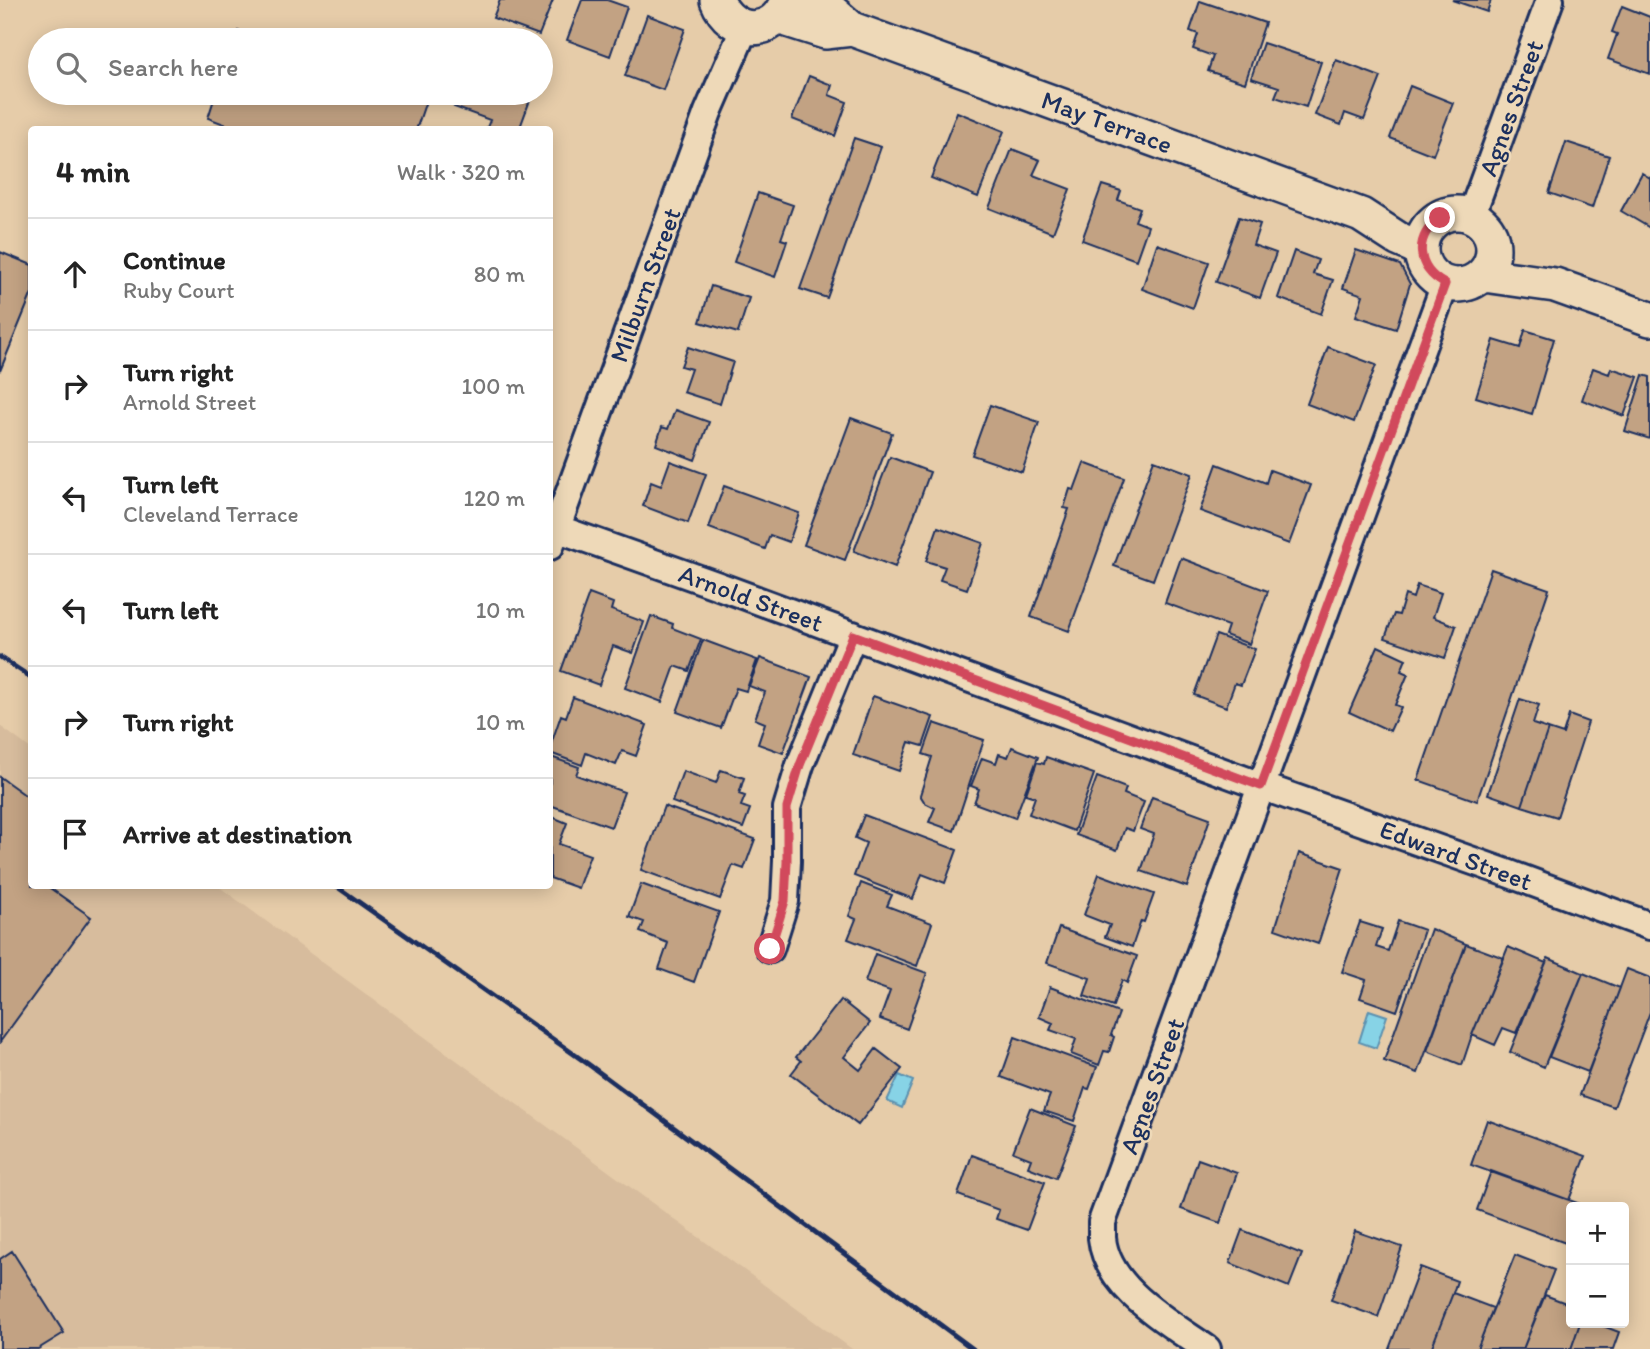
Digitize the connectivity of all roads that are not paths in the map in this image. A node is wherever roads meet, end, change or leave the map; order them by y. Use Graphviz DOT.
graph roads {
  1 [pos="717,0"];
  2 [pos="808,0"];
  3 [pos="1550,0"];
  4 [pos="783,9"];
  5 [pos="746,27"];
  6 [pos="852,29"];
  7 [pos="1471,216"];
  8 [pos="1426,237"];
  9 [pos="1493,242"];
  10 [pos="1484,275"];
  11 [pos="1445,284"];
  12 [pos="1555,285"];
  13 [pos="1650,320"];
  14 [pos="553,537"];
  15 [pos="853,635"];
  16 [pos="1261,786"];
  17 [pos="1650,926"];
  18 [pos="770,949"];
  19 [pos="1207,1349"];
  1 -- 5 [label="street"];
  2 -- 6 [label="street, May Terrace"];
  3 -- 7 [label="street, Agnes Street"];
  4 -- 5 [label="street"];
  4 -- 6 [label="street, May Terrace"];
  5 -- 14 [label="street, Milburn Street"];
  6 -- 8 [label="street, May Terrace"];
  7 -- 8 [label="street"];
  7 -- 9 [label="street"];
  8 -- 11 [label="street"];
  9 -- 10 [label="street"];
  9 -- 12 [label="street"];
  10 -- 11 [label="street"];
  10 -- 12 [label="street"];
  11 -- 16 [label="street, Agnes Street"];
  12 -- 13 [label="street"];
  14 -- 15 [label="street, Arnold Street"];
  15 -- 16 [label="street, Arnold Street"];
  15 -- 18 [label="street"];
  16 -- 17 [label="street, Edward Street"];
  16 -- 19 [label="street, Agnes Street"];
}
